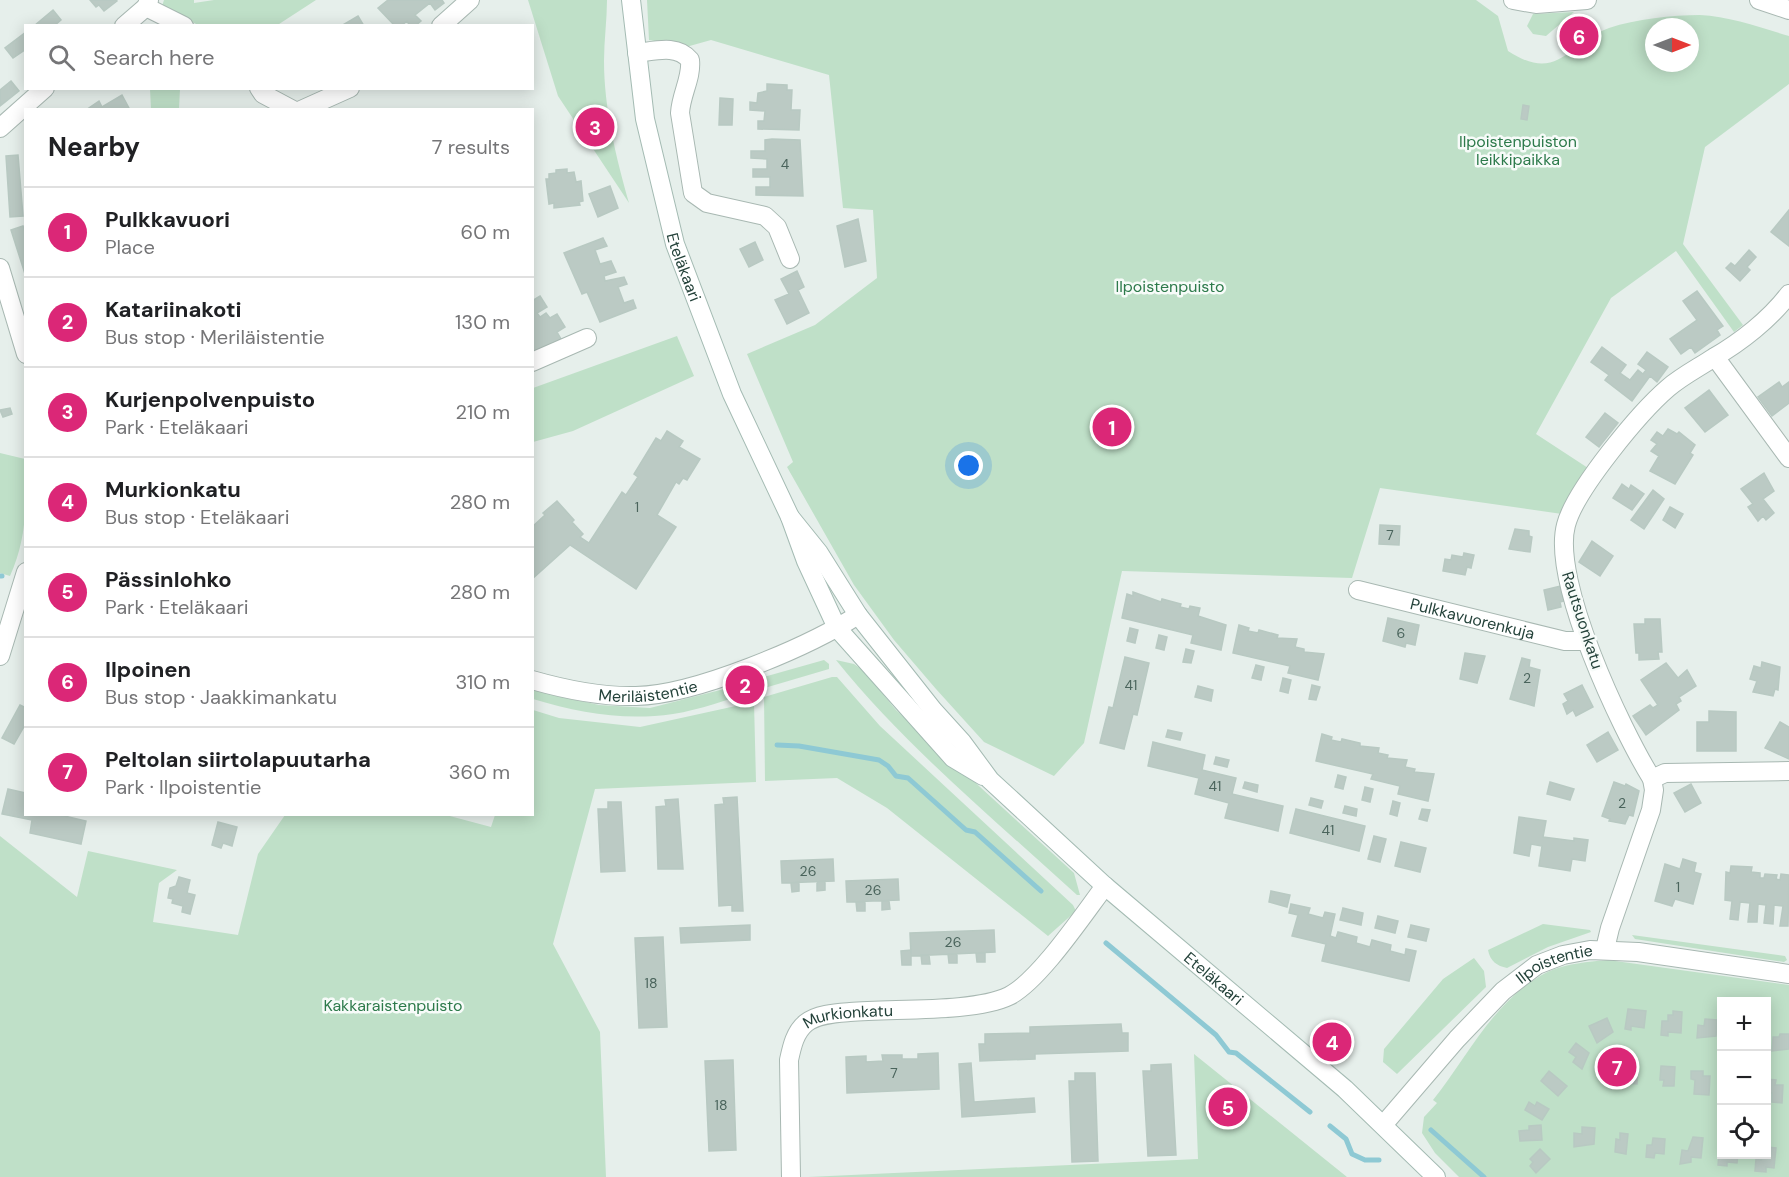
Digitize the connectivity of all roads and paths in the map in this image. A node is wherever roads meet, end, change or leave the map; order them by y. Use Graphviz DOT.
graph roads {
  1 [pos="470,0"];
  2 [pos="631,0"];
  3 [pos="1513,0"];
  4 [pos="1587,0"];
  5 [pos="1759,0"];
  6 [pos="147,3"];
  7 [pos="1789,10"];
  8 [pos="126,24"];
  9 [pos="181,24"];
  10 [pos="443,24"];
  11 [pos="637,53"];
  12 [pos="43,90"];
  13 [pos="260,90"];
  14 [pos="346,90"];
  15 [pos="289,108"];
  16 [pos="305,108"];
  17 [pos="0,128"];
  18 [pos="790,259"];
  19 [pos="0,268"];
  20 [pos="1789,294"];
  21 [pos="587,338"];
  22 [pos="24,347"];
  23 [pos="1715,357"];
  24 [pos="534,361"];
  25 [pos="1789,458"];
  26 [pos="790,517"];
  27 [pos="24,578"];
  28 [pos="1358,590"];
  29 [pos="858,615"];
  30 [pos="837,628"];
  31 [pos="1587,641"];
  32 [pos="0,656"];
  33 [pos="534,680"];
  34 [pos="1789,771"];
  35 [pos="1652,779"];
  36 [pos="990,780"];
  37 [pos="1105,886"];
  38 [pos="1605,949"];
  39 [pos="1789,974"];
  40 [pos="1384,1124"];
  41 [pos="791,1177"];
  42 [pos="1436,1177"];
  1 -- 10 [label="street"];
  2 -- 11 [label="street, Eteläkaari"];
  3 -- 4 [label="street"];
  5 -- 7 [label="street"];
  6 -- 8 [label="street"];
  6 -- 9 [label="street"];
  11 -- 18 [label="street"];
  11 -- 26 [label="street, Eteläkaari"];
  12 -- 17 [label="street"];
  13 -- 15 [label="street"];
  14 -- 16 [label="street"];
  19 -- 22 [label="street"];
  20 -- 23 [label="street, Rautsuonkatu"];
  21 -- 24 [label="street"];
  23 -- 25 [label="street"];
  23 -- 31 [label="street, Rautsuonkatu"];
  26 -- 29 [label="street, Eteläkaari"];
  26 -- 30 [label="street, Eteläkaari"];
  27 -- 32 [label="street"];
  28 -- 31 [label="street, Pulkkavuorenkuja"];
  29 -- 30 [label="street, Meriläistentie"];
  29 -- 36 [label="street, Eteläkaari"];
  30 -- 33 [label="street, Meriläistentie"];
  30 -- 36 [label="street, Eteläkaari"];
  31 -- 35 [label="street, Rautsuonkatu"];
  34 -- 35 [label="street"];
  35 -- 38 [label="street, Rautsuonkatu"];
  36 -- 37 [label="street, Eteläkaari"];
  37 -- 40 [label="street, Eteläkaari"];
  37 -- 41 [label="street, Murkionkatu"];
  38 -- 39 [label="street, Ilpoistentie"];
  38 -- 40 [label="street, Ilpoistentie"];
  40 -- 42 [label="street, Eteläkaari"];
}
